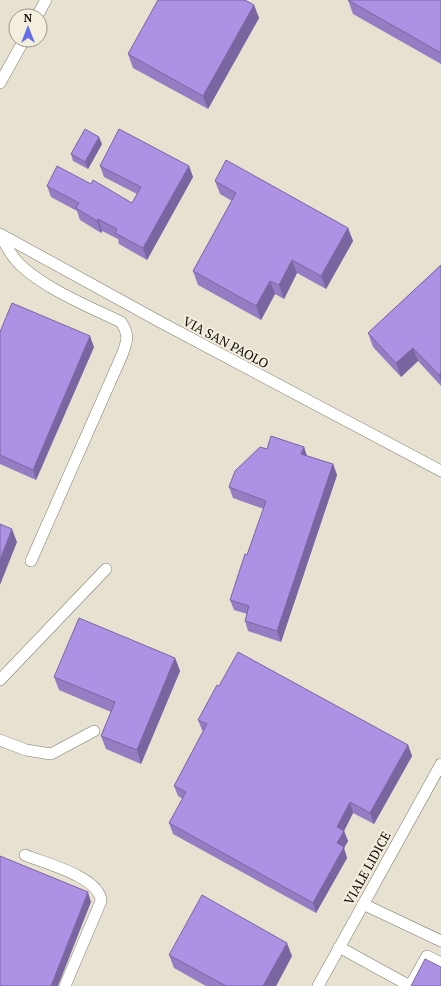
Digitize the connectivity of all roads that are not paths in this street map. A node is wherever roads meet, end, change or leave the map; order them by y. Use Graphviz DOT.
graph roads {
  1 [pos="20,48"];
  2 [pos="0,83"];
  3 [pos="0,234"];
  4 [pos="441,471"];
  5 [pos="31,561"];
  6 [pos="106,569"];
  7 [pos="0,680"];
  8 [pos="94,731"];
  9 [pos="0,740"];
  10 [pos="441,764"];
  11 [pos="25,856"];
  12 [pos="363,904"];
  13 [pos="441,940"];
  14 [pos="339,947"];
  15 [pos="441,963"];
  16 [pos="65,986"];
  17 [pos="318,986"];
  18 [pos="410,986"];
  1 -- 2 [label="street"];
  3 -- 4 [label="street, VIA SAN PAOLO"];
  3 -- 5 [label="street"];
  6 -- 7 [label="street"];
  8 -- 9 [label="street"];
  10 -- 12 [label="street, VIALE LIDICE"];
  11 -- 16 [label="street"];
  12 -- 13 [label="street"];
  12 -- 14 [label="street, VIALE LIDICE"];
  14 -- 17 [label="street, VIALE LIDICE"];
  14 -- 18 [label="street"];
  15 -- 18 [label="street"];
}
